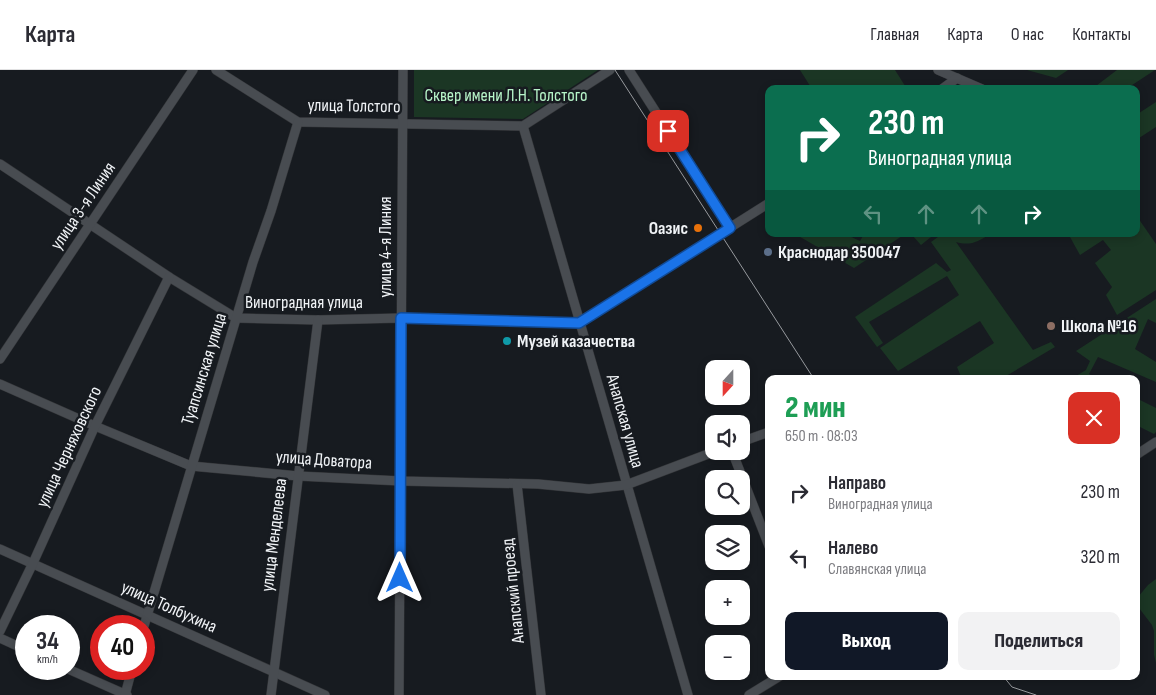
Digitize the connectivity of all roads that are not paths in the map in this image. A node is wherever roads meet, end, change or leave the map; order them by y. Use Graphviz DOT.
graph roads {
  1 [pos="193,70"];
  2 [pos="216,70"];
  3 [pos="403,70"];
  4 [pos="610,70"];
  5 [pos="629,70"];
  6 [pos="938,70"];
  7 [pos="957,78"];
  8 [pos="947,85"];
  9 [pos="973,85"];
  10 [pos="298,122"];
  11 [pos="403,123"];
  12 [pos="523,126"];
  13 [pos="0,164"];
  14 [pos="765,206"];
  15 [pos="91,224"];
  16 [pos="730,228"];
  17 [pos="170,277"];
  18 [pos="236,318"];
  19 [pos="401,318"];
  20 [pos="318,320"];
  21 [pos="579,323"];
  22 [pos="0,359"];
  23 [pos="0,384"];
  24 [pos="95,426"];
  25 [pos="765,433"];
  26 [pos="750,439"];
  27 [pos="1156,442"];
  28 [pos="1140,453"];
  29 [pos="705,455"];
  30 [pos="736,460"];
  31 [pos="191,466"];
  32 [pos="298,476"];
  33 [pos="401,481"];
  34 [pos="517,484"];
  35 [pos="626,485"];
  36 [pos="765,536"];
  37 [pos="0,549"];
  38 [pos="33,563"];
  39 [pos="147,614"];
  40 [pos="0,631"];
  41 [pos="0,638"];
  42 [pos="15,645"];
  43 [pos="274,672"];
  44 [pos="80,674"];
  45 [pos="129,680"];
  46 [pos="773,680"];
  47 [pos="126,695"];
  48 [pos="272,695"];
  49 [pos="324,695"];
  50 [pos="399,695"];
  51 [pos="540,695"];
  52 [pos="688,695"];
  53 [pos="749,695"];
  1 -- 15 [label="street, улица 3-я Линия"];
  2 -- 10 [label="street, улица Толстого"];
  3 -- 11 [label="street, улица 4-я Линия"];
  4 -- 12 [label="street"];
  5 -- 16 [label="street"];
  6 -- 7 [label="street"];
  7 -- 8 [label="street"];
  7 -- 9 [label="street"];
  10 -- 11 [label="street, улица Толстого"];
  10 -- 18 [label="street, Туапсинская улица"];
  11 -- 12 [label="street, улица Толстого"];
  11 -- 19 [label="street, улица 4-я Линия"];
  12 -- 21 [label="street, Анапская улица"];
  13 -- 15 [label="street, Виноградная улица"];
  14 -- 16 [label="street"];
  15 -- 17 [label="street, Виноградная улица"];
  15 -- 22 [label="street, улица 3-я Линия"];
  16 -- 21 [label="street"];
  17 -- 18 [label="street, Виноградная улица"];
  17 -- 24 [label="street, улица Черняховского"];
  18 -- 20 [label="street, Виноградная улица"];
  18 -- 31 [label="street, Туапсинская улица"];
  19 -- 20 [label="street, Виноградная улица"];
  19 -- 21 [label="street, Виноградная улица"];
  19 -- 33 [label="street, улица 4-я Линия"];
  20 -- 32 [label="street, улица Менделеева"];
  21 -- 35 [label="street, Анапская улица"];
  23 -- 24 [label="street, улица Доватора"];
  24 -- 31 [label="street, улица Доватора"];
  24 -- 38 [label="street, улица Черняховского"];
  25 -- 26 [label="street"];
  27 -- 28 [label="street"];
  29 -- 35 [label="street, улица Доватора"];
  30 -- 36 [label="street"];
  31 -- 32 [label="street, улица Доватора"];
  31 -- 39 [label="street, Туапсинская улица"];
  32 -- 33 [label="street, улица Доватора"];
  32 -- 43 [label="street, улица Менделеева"];
  33 -- 34 [label="street, улица Доватора"];
  33 -- 50 [label="street, улица 4-я Линия"];
  34 -- 35 [label="street, улица Доватора"];
  34 -- 51 [label="street, Анапский проезд"];
  35 -- 52 [label="street, Анапская улица"];
  37 -- 38 [label="street, улица Толбухина"];
  38 -- 39 [label="street, улица Толбухина"];
  38 -- 40 [label="street, улица Черняховского"];
  39 -- 43 [label="street, улица Толбухина"];
  41 -- 42 [label="street"];
  43 -- 48 [label="street, улица Менделеева"];
  43 -- 49 [label="street, улица Толбухина"];
  44 -- 47 [label="street"];
  45 -- 47 [label="street"];
  46 -- 53 [label="street"];
}
